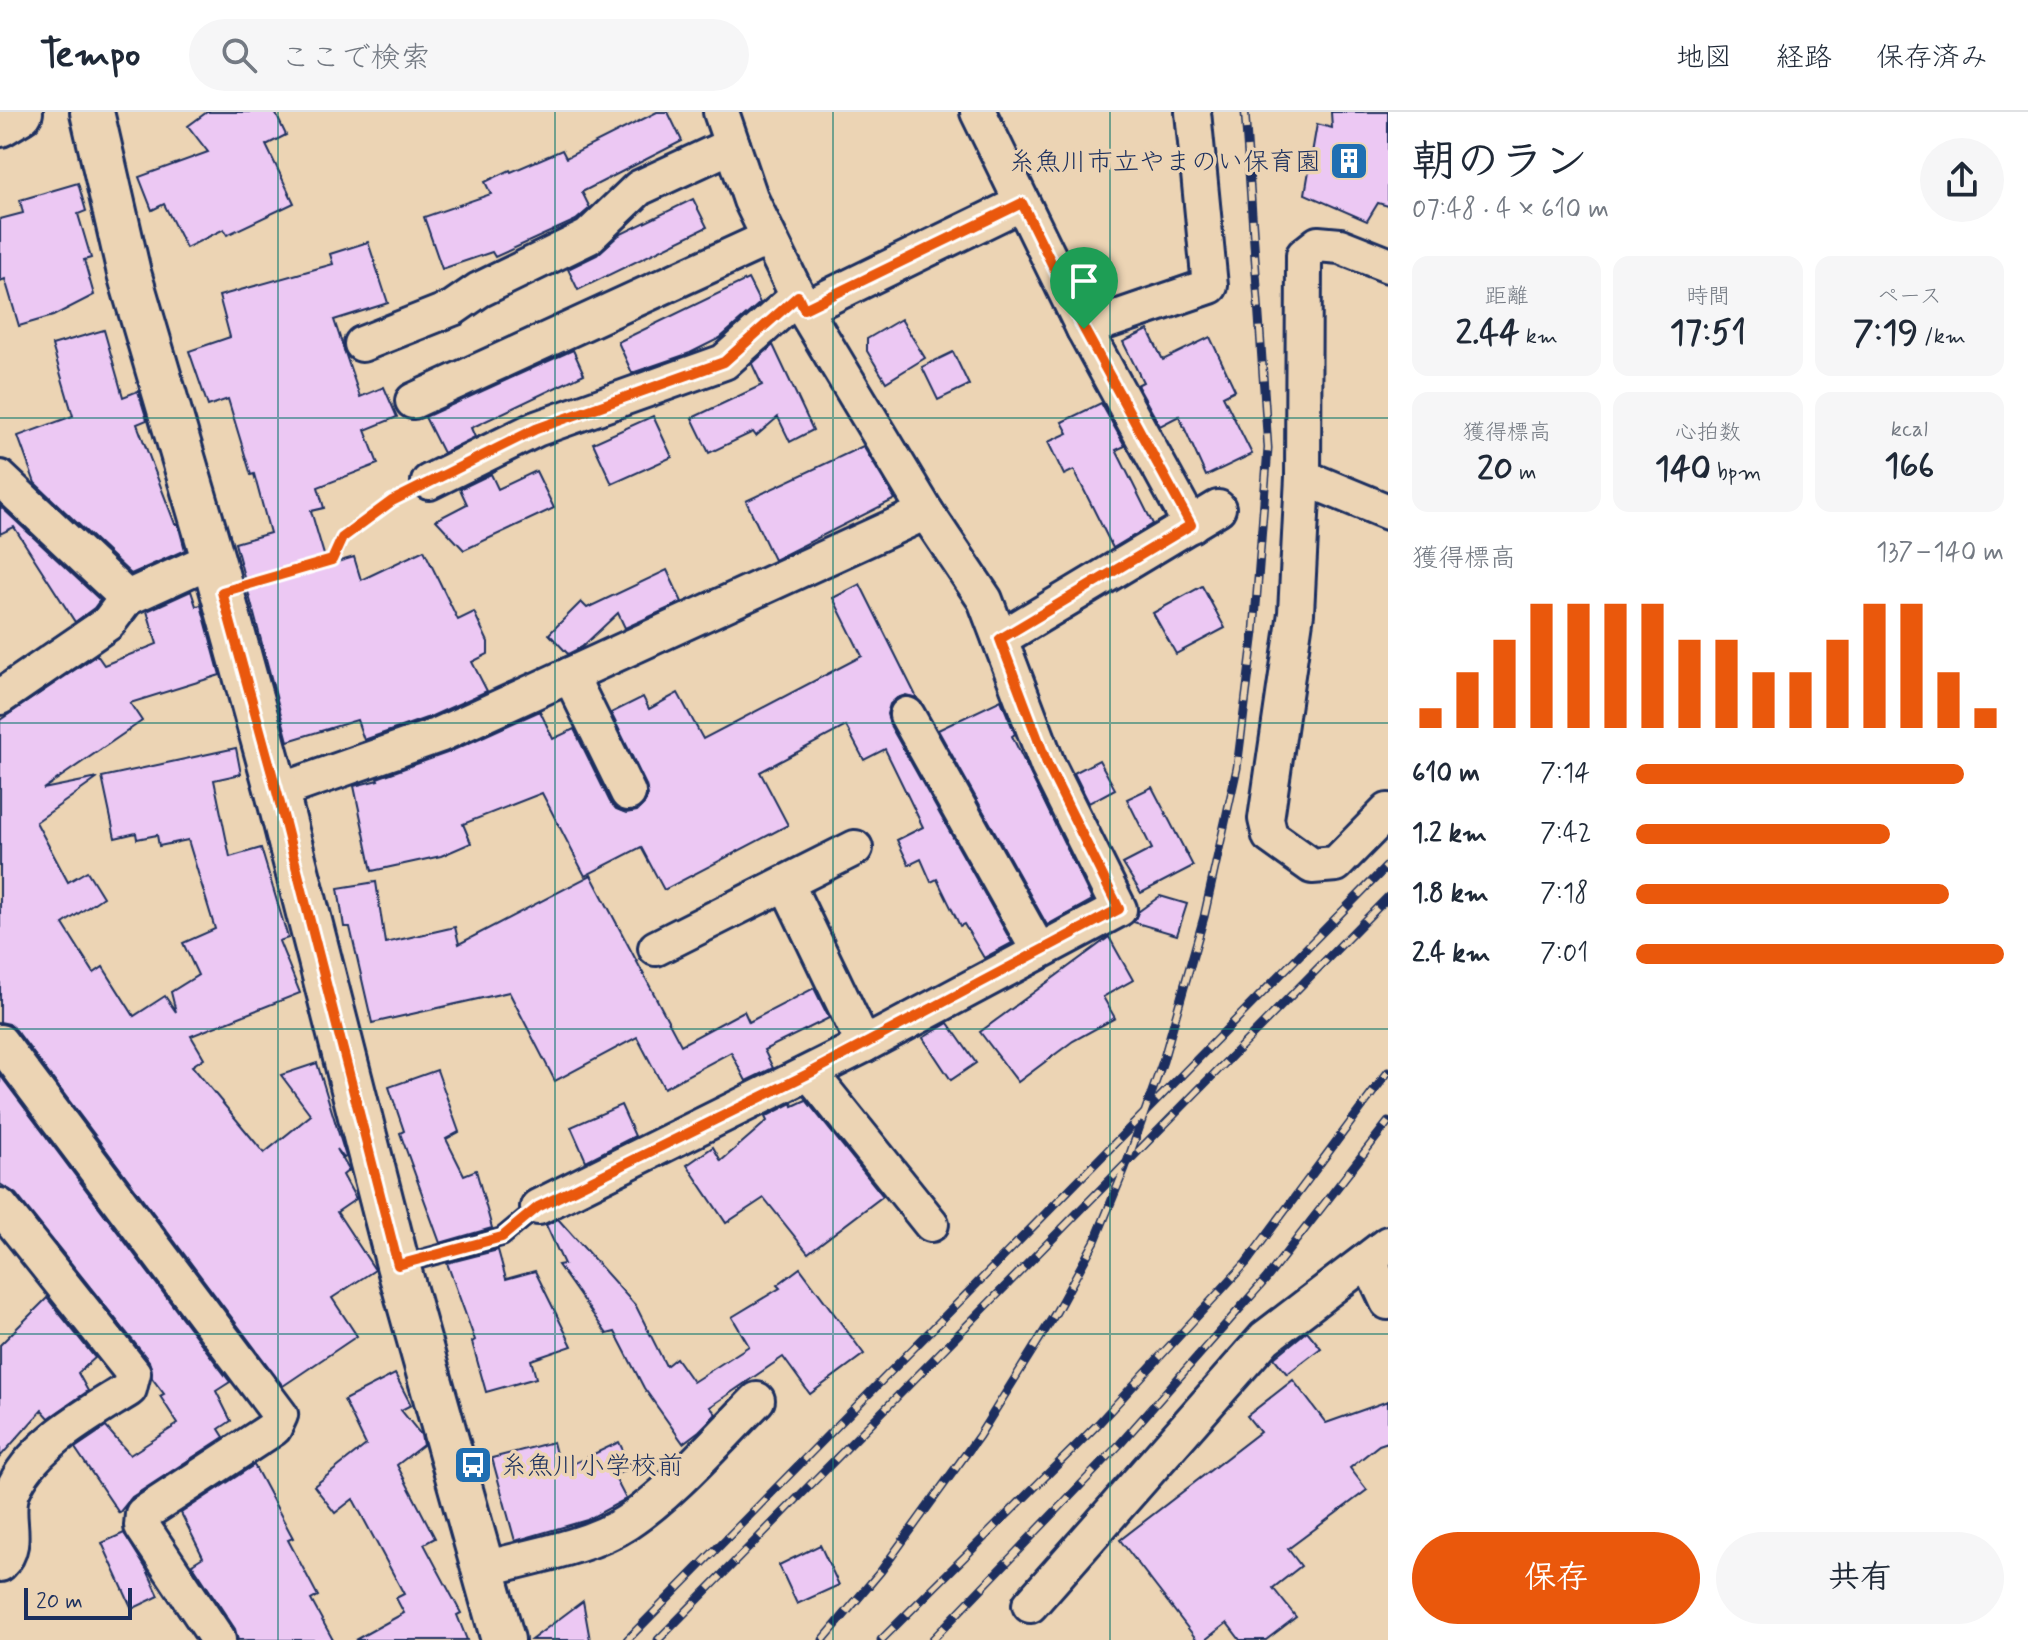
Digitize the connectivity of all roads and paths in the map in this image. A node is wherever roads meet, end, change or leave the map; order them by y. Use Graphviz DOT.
graph roads {
  1 [pos="20,112"];
  2 [pos="92,112"];
  3 [pos="721,112"];
  4 [pos="978,112"];
  5 [pos="1193,112"];
  6 [pos="0,124"];
  7 [pos="732,145"];
  8 [pos="1022,203"];
  9 [pos="769,238"];
  10 [pos="1388,265"];
  11 [pos="801,302"];
  12 [pos="1084,329"];
  13 [pos="362,344"];
  14 [pos="413,401"];
  15 [pos="1303,477"];
  16 [pos="0,478"];
  17 [pos="429,482"];
  18 [pos="926,512"];
  19 [pos="1388,512"];
  20 [pos="217,576"];
  21 [pos="127,598"];
  22 [pos="1000,639"];
  23 [pos="570,675"];
  24 [pos="0,697"];
  25 [pos="907,715"];
  26 [pos="277,792"];
  27 [pos="628,793"];
  28 [pos="1388,811"];
  29 [pos="855,848"];
  30 [pos="787,885"];
  31 [pos="656,948"];
  32 [pos="1039,951"];
  33 [pos="0,1042"];
  34 [pos="864,1045"];
  35 [pos="810,1073"];
  36 [pos="538,1207"];
  37 [pos="931,1224"];
  38 [pos="6,1226"];
  39 [pos="1378,1253"];
  40 [pos="398,1265"];
  41 [pos="1388,1302"];
  42 [pos="757,1400"];
  43 [pos="0,1564"];
  44 [pos="485,1569"];
  45 [pos="1030,1605"];
  46 [pos="218,1640"];
  47 [pos="503,1640"];
  1 -- 6 [label="main road"];
  2 -- 20 [label="street"];
  3 -- 7 [label="street"];
  4 -- 8 [label="street"];
  5 -- 12 [label="street"];
  7 -- 9 [label="street"];
  7 -- 13 [label="street"];
  8 -- 11 [label="street"];
  8 -- 12 [label="street"];
  9 -- 11 [label="street"];
  9 -- 14 [label="street"];
  10 -- 15 [label="street"];
  11 -- 17 [label="street"];
  11 -- 18 [label="street"];
  12 -- 22 [label="street"];
  15 -- 19 [label="street"];
  15 -- 28 [label="street"];
  16 -- 21 [label="street"];
  17 -- 20 [label="path"];
  18 -- 22 [label="street"];
  18 -- 23 [label="street"];
  20 -- 21 [label="street"];
  20 -- 26 [label="street"];
  21 -- 24 [label="street"];
  22 -- 32 [label="street"];
  23 -- 26 [label="street"];
  23 -- 27 [label="street"];
  25 -- 32 [label="street"];
  26 -- 40 [label="street"];
  29 -- 30 [label="street"];
  30 -- 31 [label="street"];
  30 -- 34 [label="street"];
  32 -- 34 [label="street"];
  33 -- 46 [label="street"];
  34 -- 35 [label="street"];
  35 -- 36 [label="street"];
  35 -- 37 [label="street"];
  36 -- 40 [label="lane"];
  38 -- 43 [label="street"];
  39 -- 41 [label="street"];
  39 -- 45 [label="street"];
  40 -- 44 [label="street"];
  42 -- 44 [label="street"];
  44 -- 47 [label="street"];
}
